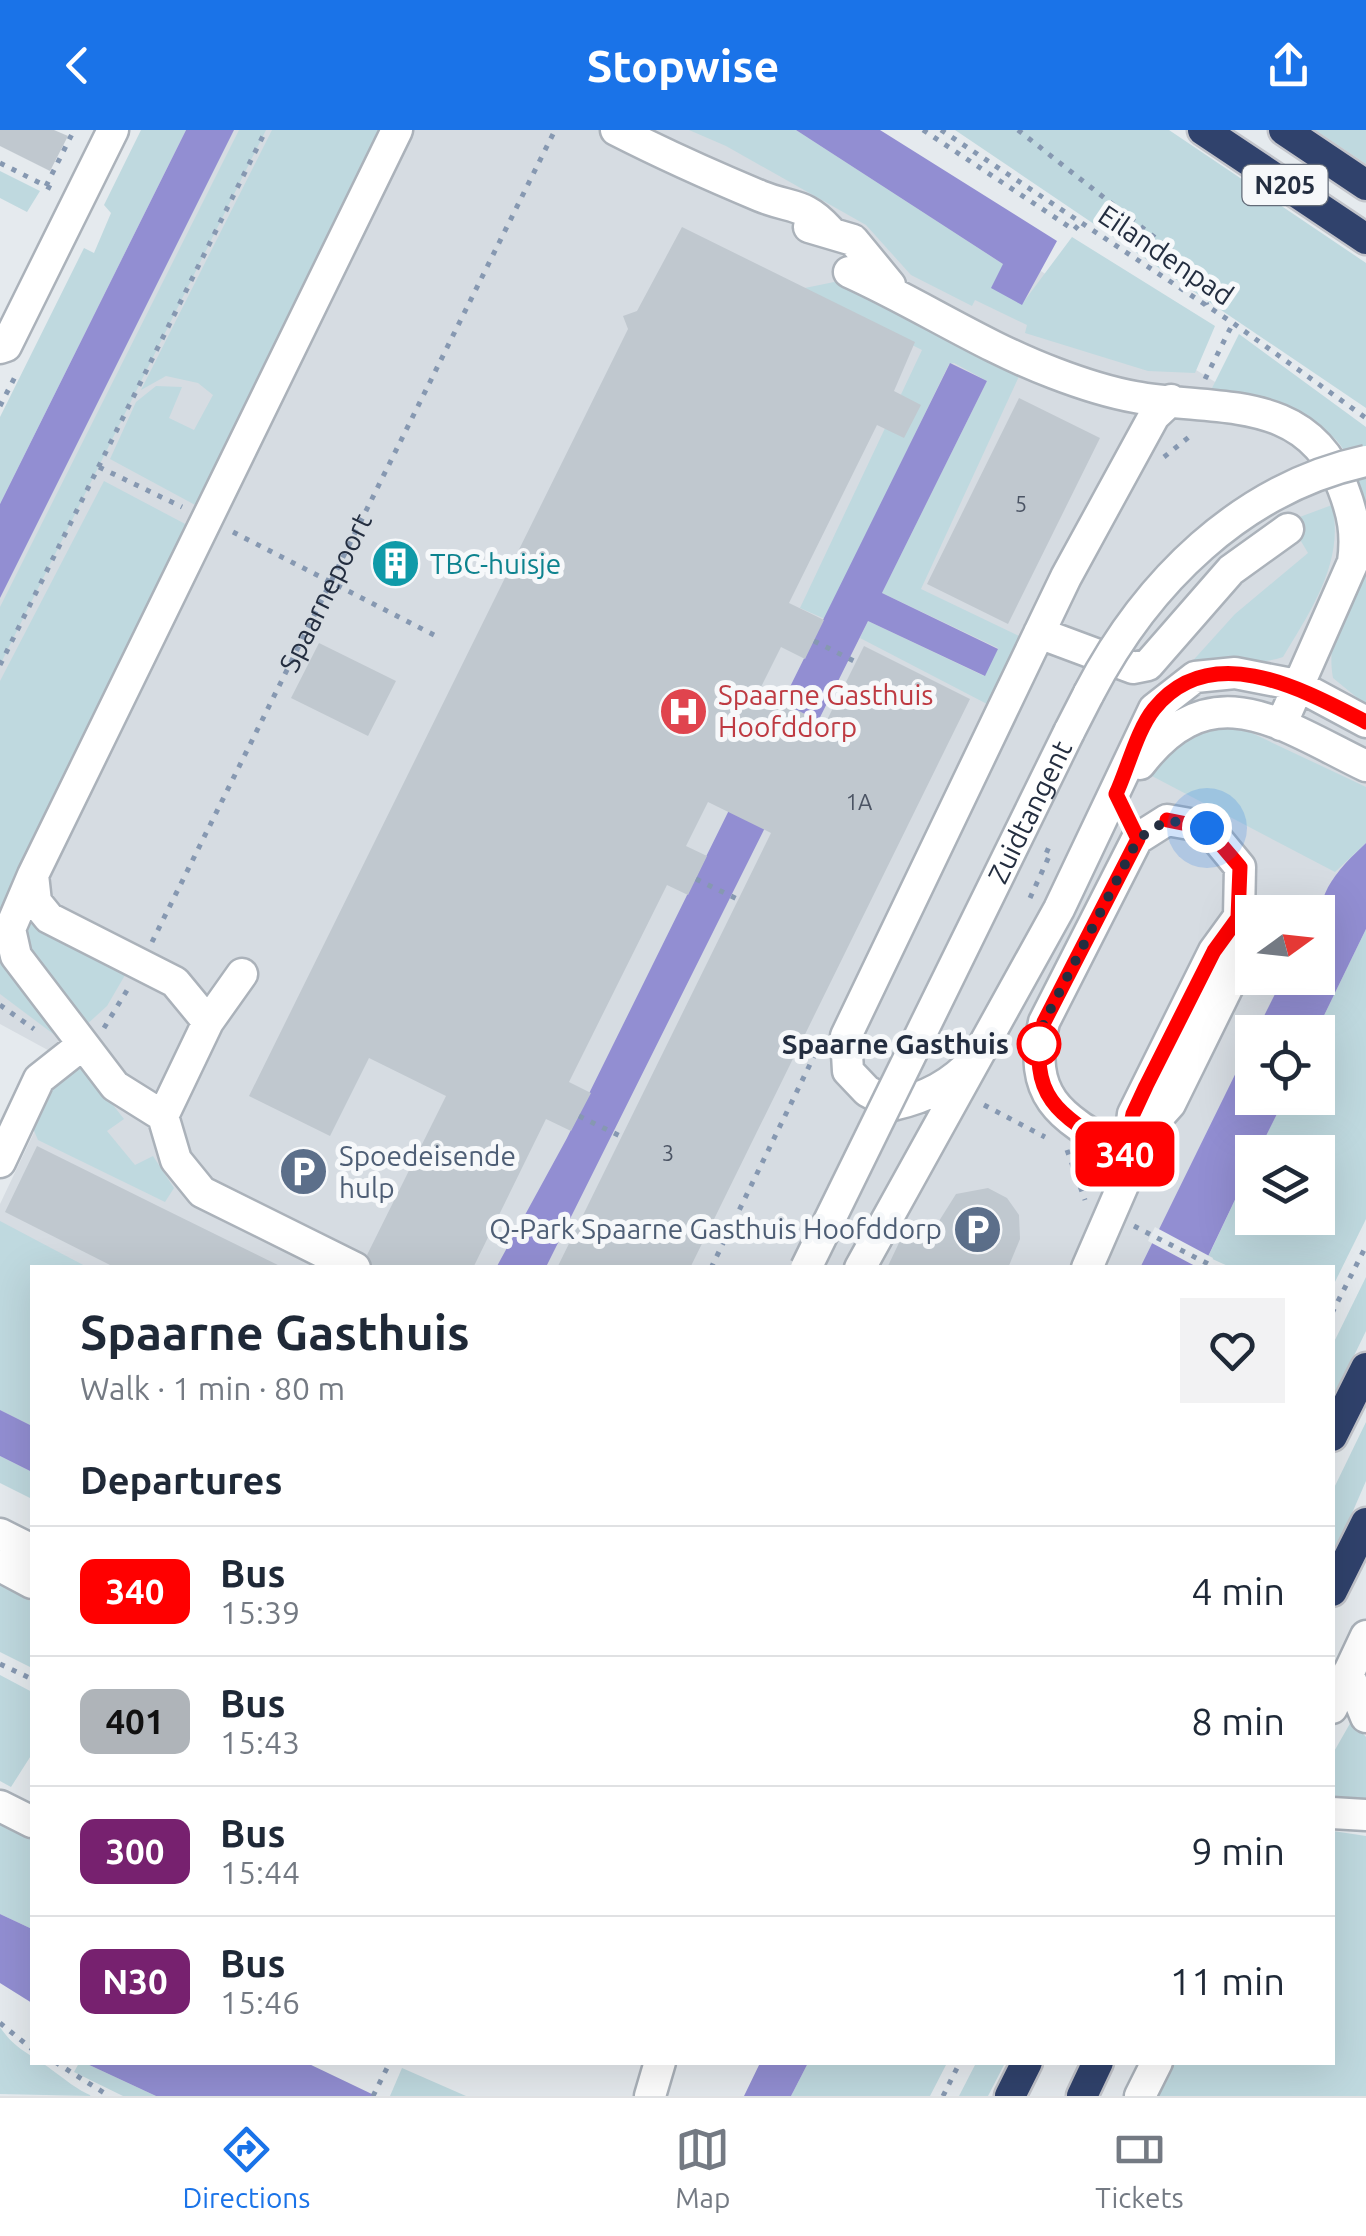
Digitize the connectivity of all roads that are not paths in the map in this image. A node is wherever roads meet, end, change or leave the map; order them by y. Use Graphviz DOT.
graph roads {
  1 [pos="113,130"];
  2 [pos="398,130"];
  3 [pos="616,130"];
  4 [pos="1204,130"];
  5 [pos="1284,130"];
  6 [pos="1366,185"];
  7 [pos="1366,239"];
  8 [pos="850,272"];
  9 [pos="898,294"];
  10 [pos="0,348"];
  11 [pos="1182,391"];
  12 [pos="1366,461"];
  13 [pos="1288,529"];
  14 [pos="1039,633"];
  15 [pos="1296,686"];
  16 [pos="1366,722"];
  17 [pos="1281,725"];
  18 [pos="1366,766"];
  19 [pos="1116,794"];
  20 [pos="1138,839"];
  21 [pos="33,875"];
  22 [pos="242,974"];
  23 [pos="208,1022"];
  24 [pos="82,1045"];
  25 [pos="974,1059"];
  26 [pos="10,1116"];
  27 [pos="163,1116"];
  28 [pos="1125,1154"];
  29 [pos="0,1162"];
  30 [pos="868,1261"];
  31 [pos="349,1265"];
  32 [pos="807,1265"];
  33 [pos="1088,1265"];
  34 [pos="1366,1368"];
  35 [pos="1335,1430"];
  36 [pos="1366,1524"];
  37 [pos="0,1534"];
  38 [pos="30,1549"];
  39 [pos="0,1566"];
  40 [pos="30,1581"];
  41 [pos="1335,1585"];
  42 [pos="1366,1636"];
  43 [pos="1348,1673"];
  44 [pos="1335,1701"];
  45 [pos="1366,1717"];
  46 [pos="0,1806"];
  47 [pos="1335,1813"];
  48 [pos="1366,1814"];
  49 [pos="30,1821"];
  50 [pos="643,2065"];
  51 [pos="659,2065"];
  52 [pos="1026,2065"];
  53 [pos="1097,2065"];
  54 [pos="1156,2065"];
  55 [pos="648,2096"];
  56 [pos="1010,2096"];
  57 [pos="1082,2096"];
  58 [pos="1140,2096"];
  1 -- 10 [label="street"];
  2 -- 21 [label="street"];
  3 -- 9 [label="street"];
  4 -- 7 [label="highway, N205"];
  5 -- 6 [label="highway, N205"];
  8 -- 9 [label="street"];
  9 -- 11 [label="street"];
  11 -- 14 [label="street"];
  11 -- 15 [label="street"];
  12 -- 32 [label="street, Zuidtangent, bridge"];
  13 -- 14 [label="street"];
  14 -- 25 [label="street"];
  15 -- 16 [label="street"];
  15 -- 17 [label="street"];
  15 -- 19 [label="street"];
  17 -- 18 [label="street"];
  17 -- 19 [label="street"];
  19 -- 20 [label="street"];
  19 -- 25 [label="street"];
  20 -- 28 [label="street"];
  20 -- 28 [label="street"];
  21 -- 23 [label="street"];
  21 -- 24 [label="street"];
  22 -- 23 [label="street"];
  23 -- 27 [label="street"];
  24 -- 26 [label="street"];
  24 -- 27 [label="street"];
  25 -- 30 [label="street"];
  26 -- 29 [label="street"];
  27 -- 31 [label="street"];
  28 -- 33 [label="street"];
  34 -- 35 [label="highway"];
  36 -- 41 [label="highway"];
  37 -- 38 [label="street"];
  39 -- 40 [label="street"];
  42 -- 43 [label="street"];
  43 -- 44 [label="street"];
  43 -- 45 [label="street"];
  46 -- 49 [label="street"];
  47 -- 48 [label="street"];
  50 -- 55 [label="street"];
  51 -- 55 [label="street"];
  52 -- 56 [label="highway"];
  53 -- 57 [label="highway"];
  54 -- 58 [label="street"];
}
